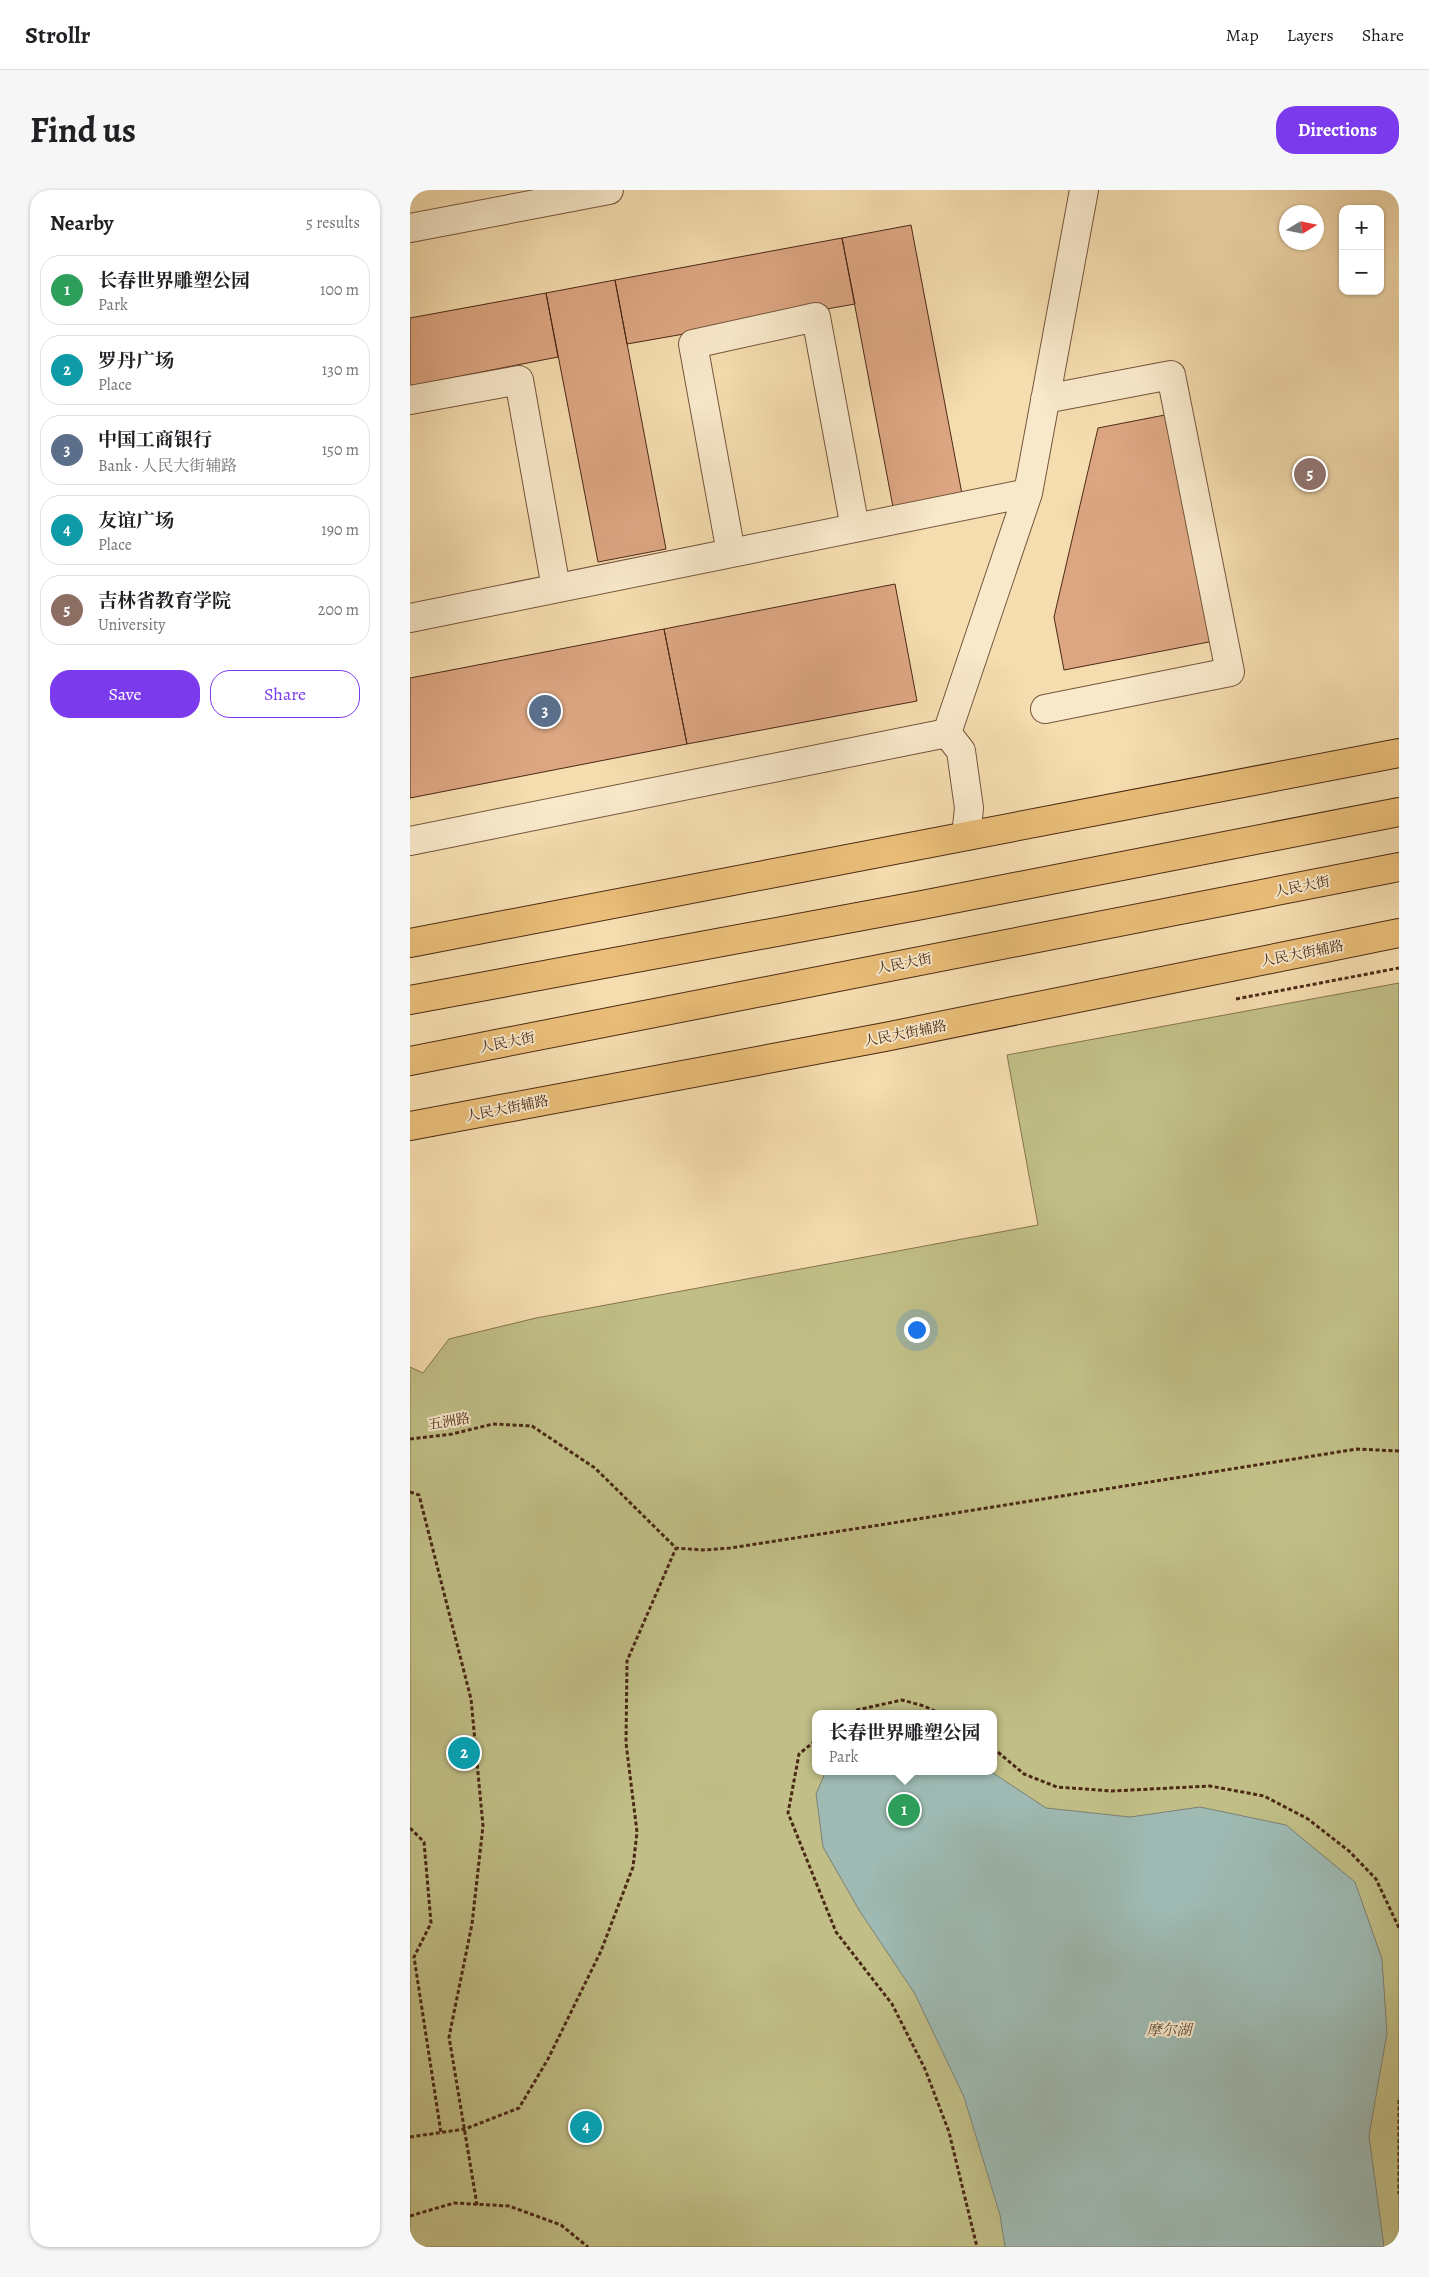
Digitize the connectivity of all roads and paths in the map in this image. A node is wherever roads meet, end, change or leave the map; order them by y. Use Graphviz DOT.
graph roads {
  1 [pos="609,190"];
  2 [pos="1084,190"];
  3 [pos="410,228"];
  4 [pos="1045,399"];
  5 [pos="410,400"];
  6 [pos="1028,493"];
  7 [pos="855,528"];
  8 [pos="731,553"];
  9 [pos="556,588"];
  10 [pos="410,618"];
  11 [pos="1045,709"];
  12 [pos="947,733"];
  13 [pos="1399,752"];
  14 [pos="1399,812"];
  15 [pos="966,836"];
  16 [pos="410,841"];
  17 [pos="1399,867"];
  18 [pos="1399,933"];
  19 [pos="410,943"];
  20 [pos="410,1000"];
  21 [pos="410,1061"];
  22 [pos="410,1126"];
  23 [pos="410,1439"];
  24 [pos="1399,1452"];
  25 [pos="410,1492"];
  26 [pos="676,1548"];
  27 [pos="857,1710"];
  28 [pos="932,1710"];
  29 [pos="812,1743"];
  30 [pos="997,1751"];
  31 [pos="410,1828"];
  32 [pos="1399,1928"];
  33 [pos="1399,2100"];
  34 [pos="465,2129"];
  35 [pos="441,2132"];
  36 [pos="410,2137"];
  37 [pos="1399,2194"];
  38 [pos="477,2204"];
  39 [pos="410,2216"];
  40 [pos="588,2247"];
  41 [pos="977,2247"];
  1 -- 3 [label="street"];
  2 -- 4 [label="street"];
  4 -- 6 [label="street"];
  4 -- 11 [label="street"];
  5 -- 9 [label="street"];
  6 -- 7 [label="street"];
  6 -- 12 [label="street"];
  7 -- 8 [label="street"];
  7 -- 8 [label="street"];
  8 -- 9 [label="street"];
  9 -- 10 [label="street"];
  12 -- 15 [label="street"];
  12 -- 16 [label="street"];
  13 -- 15 [label="main road"];
  14 -- 20 [label="main road"];
  15 -- 19 [label="main road"];
  17 -- 21 [label="main road, 人民大街"];
  18 -- 22 [label="main road, 人民大街辅路"];
  23 -- 26 [label="path, 五洲路"];
  24 -- 26 [label="path"];
  25 -- 34 [label="path"];
  26 -- 34 [label="path"];
  27 -- 28 [label="path"];
  29 -- 41 [label="path"];
  30 -- 32 [label="path"];
  31 -- 35 [label="path"];
  33 -- 37 [label="path"];
  34 -- 35 [label="path"];
  34 -- 38 [label="path"];
  35 -- 36 [label="path"];
  38 -- 39 [label="path"];
  38 -- 40 [label="path"];
}
